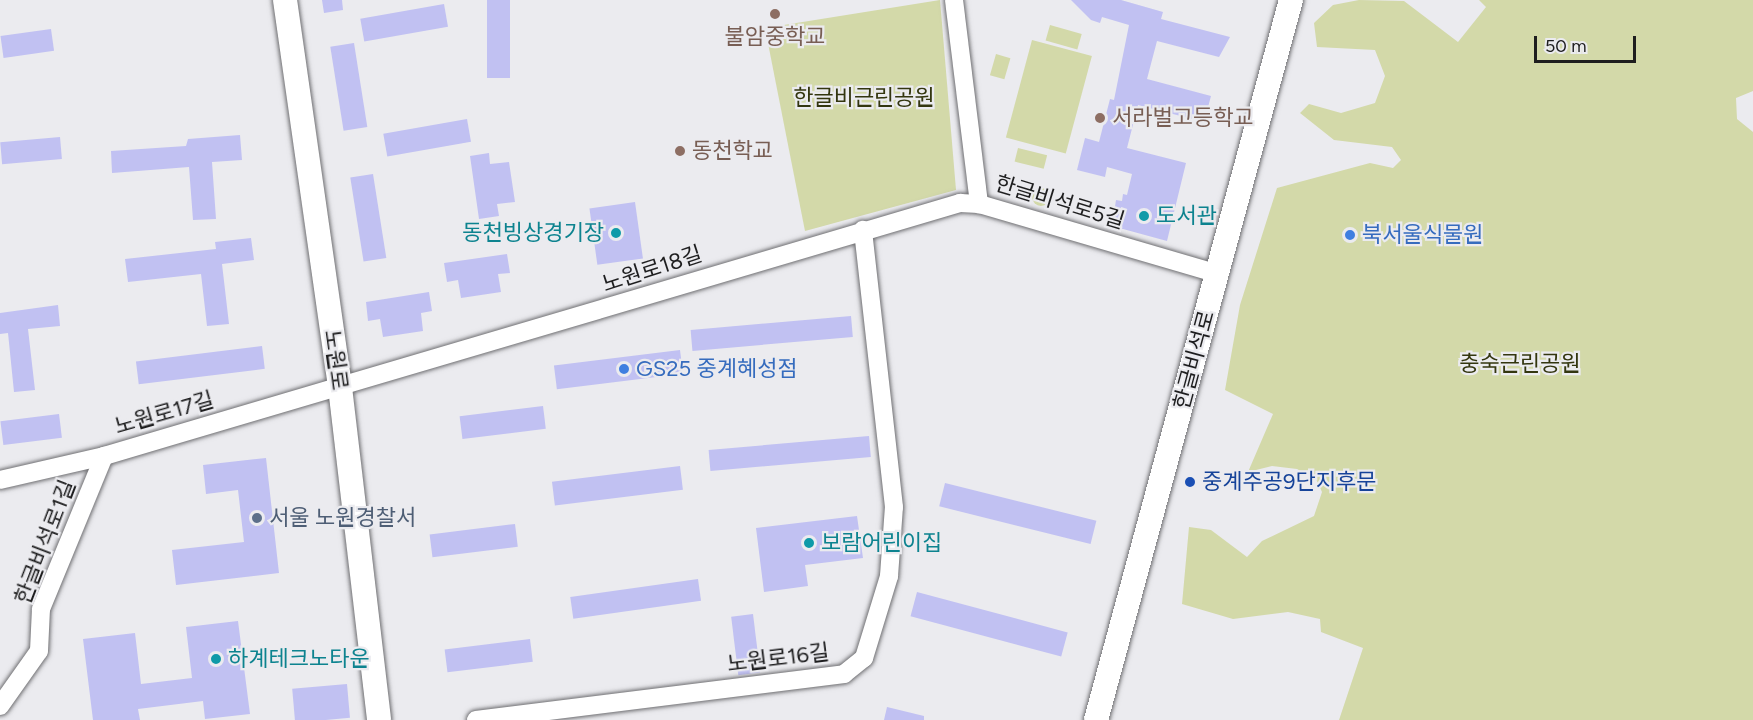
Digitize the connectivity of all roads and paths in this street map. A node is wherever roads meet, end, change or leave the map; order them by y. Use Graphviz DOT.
graph roads {
  1 [pos="285,0"];
  2 [pos="954,0"];
  3 [pos="1292,0"];
  4 [pos="979,204"];
  5 [pos="863,230"];
  6 [pos="1218,274"];
  7 [pos="340,387"];
  8 [pos="104,456"];
  9 [pos="0,480"];
  10 [pos="0,706"];
  11 [pos="379,720"];
  12 [pos="476,720"];
  13 [pos="1096,720"];
  1 -- 7 [label="main road, 노원로"];
  2 -- 4 [label="street, 한글비석로5길"];
  3 -- 6 [label="main road, 한글비석로"];
  4 -- 5 [label="street, 노원로18길"];
  4 -- 6 [label="street, 한글비석로5길"];
  5 -- 7 [label="street, 노원로18길"];
  5 -- 12 [label="street, 노원로16길"];
  6 -- 13 [label="main road, 한글비석로"];
  7 -- 8 [label="street, 노원로17길"];
  7 -- 11 [label="main road, 노원로"];
  8 -- 9 [label="street, 노원로17길"];
  8 -- 10 [label="street, 한글비석로1길"];
}
